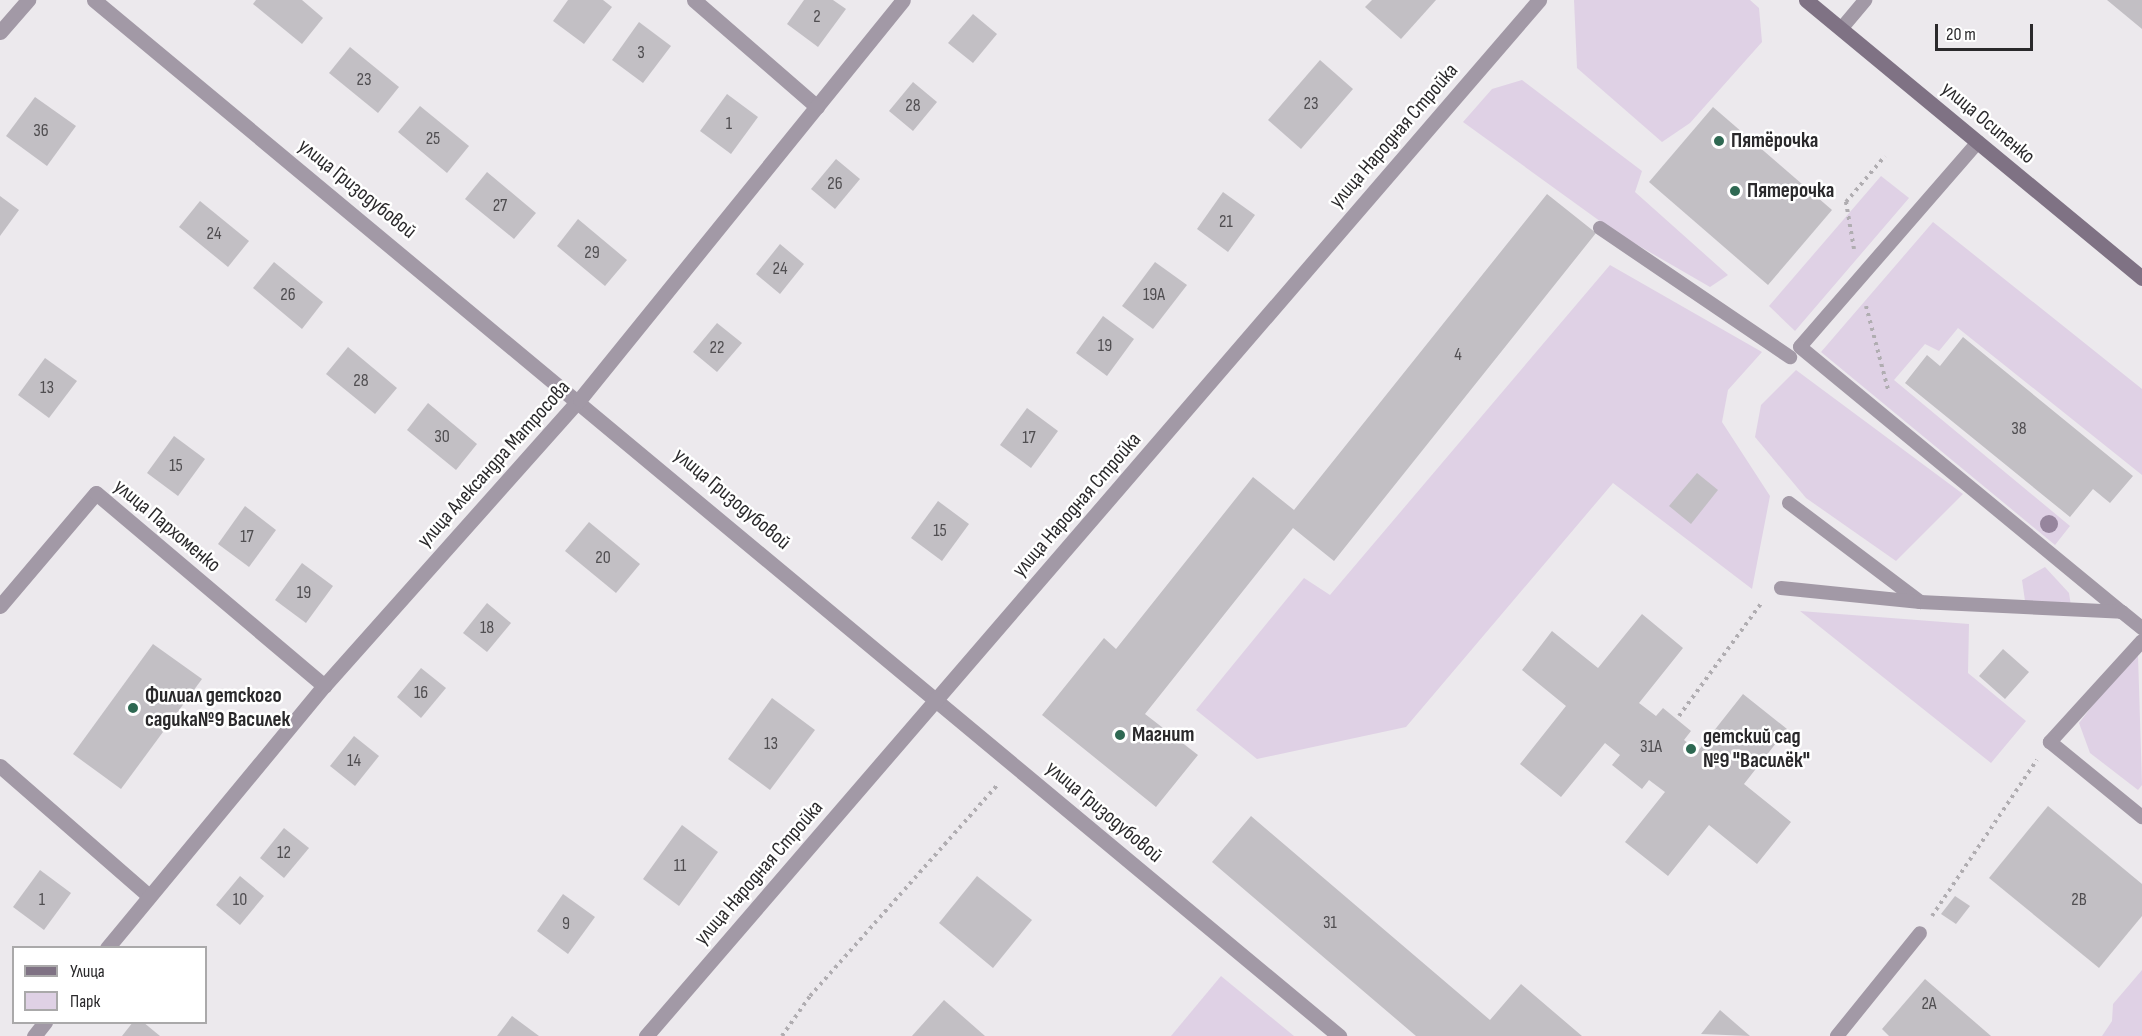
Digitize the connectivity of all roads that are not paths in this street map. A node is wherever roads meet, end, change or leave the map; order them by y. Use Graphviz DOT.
graph roads {
  1 [pos="28,0"];
  2 [pos="94,0"];
  3 [pos="694,0"];
  4 [pos="903,0"];
  5 [pos="1539,0"];
  6 [pos="1806,0"];
  7 [pos="1865,0"];
  8 [pos="1841,29"];
  9 [pos="0,32"];
  10 [pos="817,107"];
  11 [pos="1978,142"];
  12 [pos="1600,228"];
  13 [pos="2142,278"];
  14 [pos="1790,357"];
  15 [pos="580,399"];
  16 [pos="1789,503"];
  17 [pos="1781,588"];
  18 [pos="1920,602"];
  19 [pos="0,606"];
  20 [pos="2122,612"];
  21 [pos="2142,628"];
  22 [pos="2142,641"];
  23 [pos="324,686"];
  24 [pos="938,699"];
  25 [pos="0,766"];
  26 [pos="2142,817"];
  27 [pos="149,896"];
  28 [pos="1920,933"];
  29 [pos="109,946"];
  30 [pos="44,1024"];
  31 [pos="34,1036"];
  32 [pos="646,1036"];
  33 [pos="1339,1036"];
  34 [pos="1837,1036"];
  1 -- 9 [label="street"];
  2 -- 15 [label="street, улица Гризодубовой"];
  3 -- 10 [label="street"];
  4 -- 10 [label="street, улица Александра Матросова"];
  5 -- 24 [label="street, улица Народная Стройка"];
  6 -- 8 [label="street, улица Осипенко"];
  7 -- 8 [label="lane"];
  8 -- 11 [label="street, улица Осипенко"];
  10 -- 15 [label="street, улица Александра Матросова"];
  11 -- 13 [label="street, улица Осипенко"];
  11 -- 20 [label="lane"];
  12 -- 14 [label="lane"];
  15 -- 23 [label="street, улица Александра Матросова"];
  15 -- 24 [label="street, улица Гризодубовой"];
  16 -- 18 [label="lane"];
  17 -- 18 [label="lane"];
  18 -- 20 [label="lane"];
  19 -- 23 [label="street, улица Пархоменко"];
  20 -- 21 [label="lane"];
  22 -- 26 [label="lane"];
  23 -- 27 [label="street, улица Александра Матросова"];
  24 -- 32 [label="street, улица Народная Стройка"];
  24 -- 33 [label="street, улица Гризодубовой"];
  25 -- 27 [label="street"];
  27 -- 29 [label="street, улица Александра Матросова"];
  28 -- 34 [label="lane"];
  30 -- 31 [label="street"];
}
